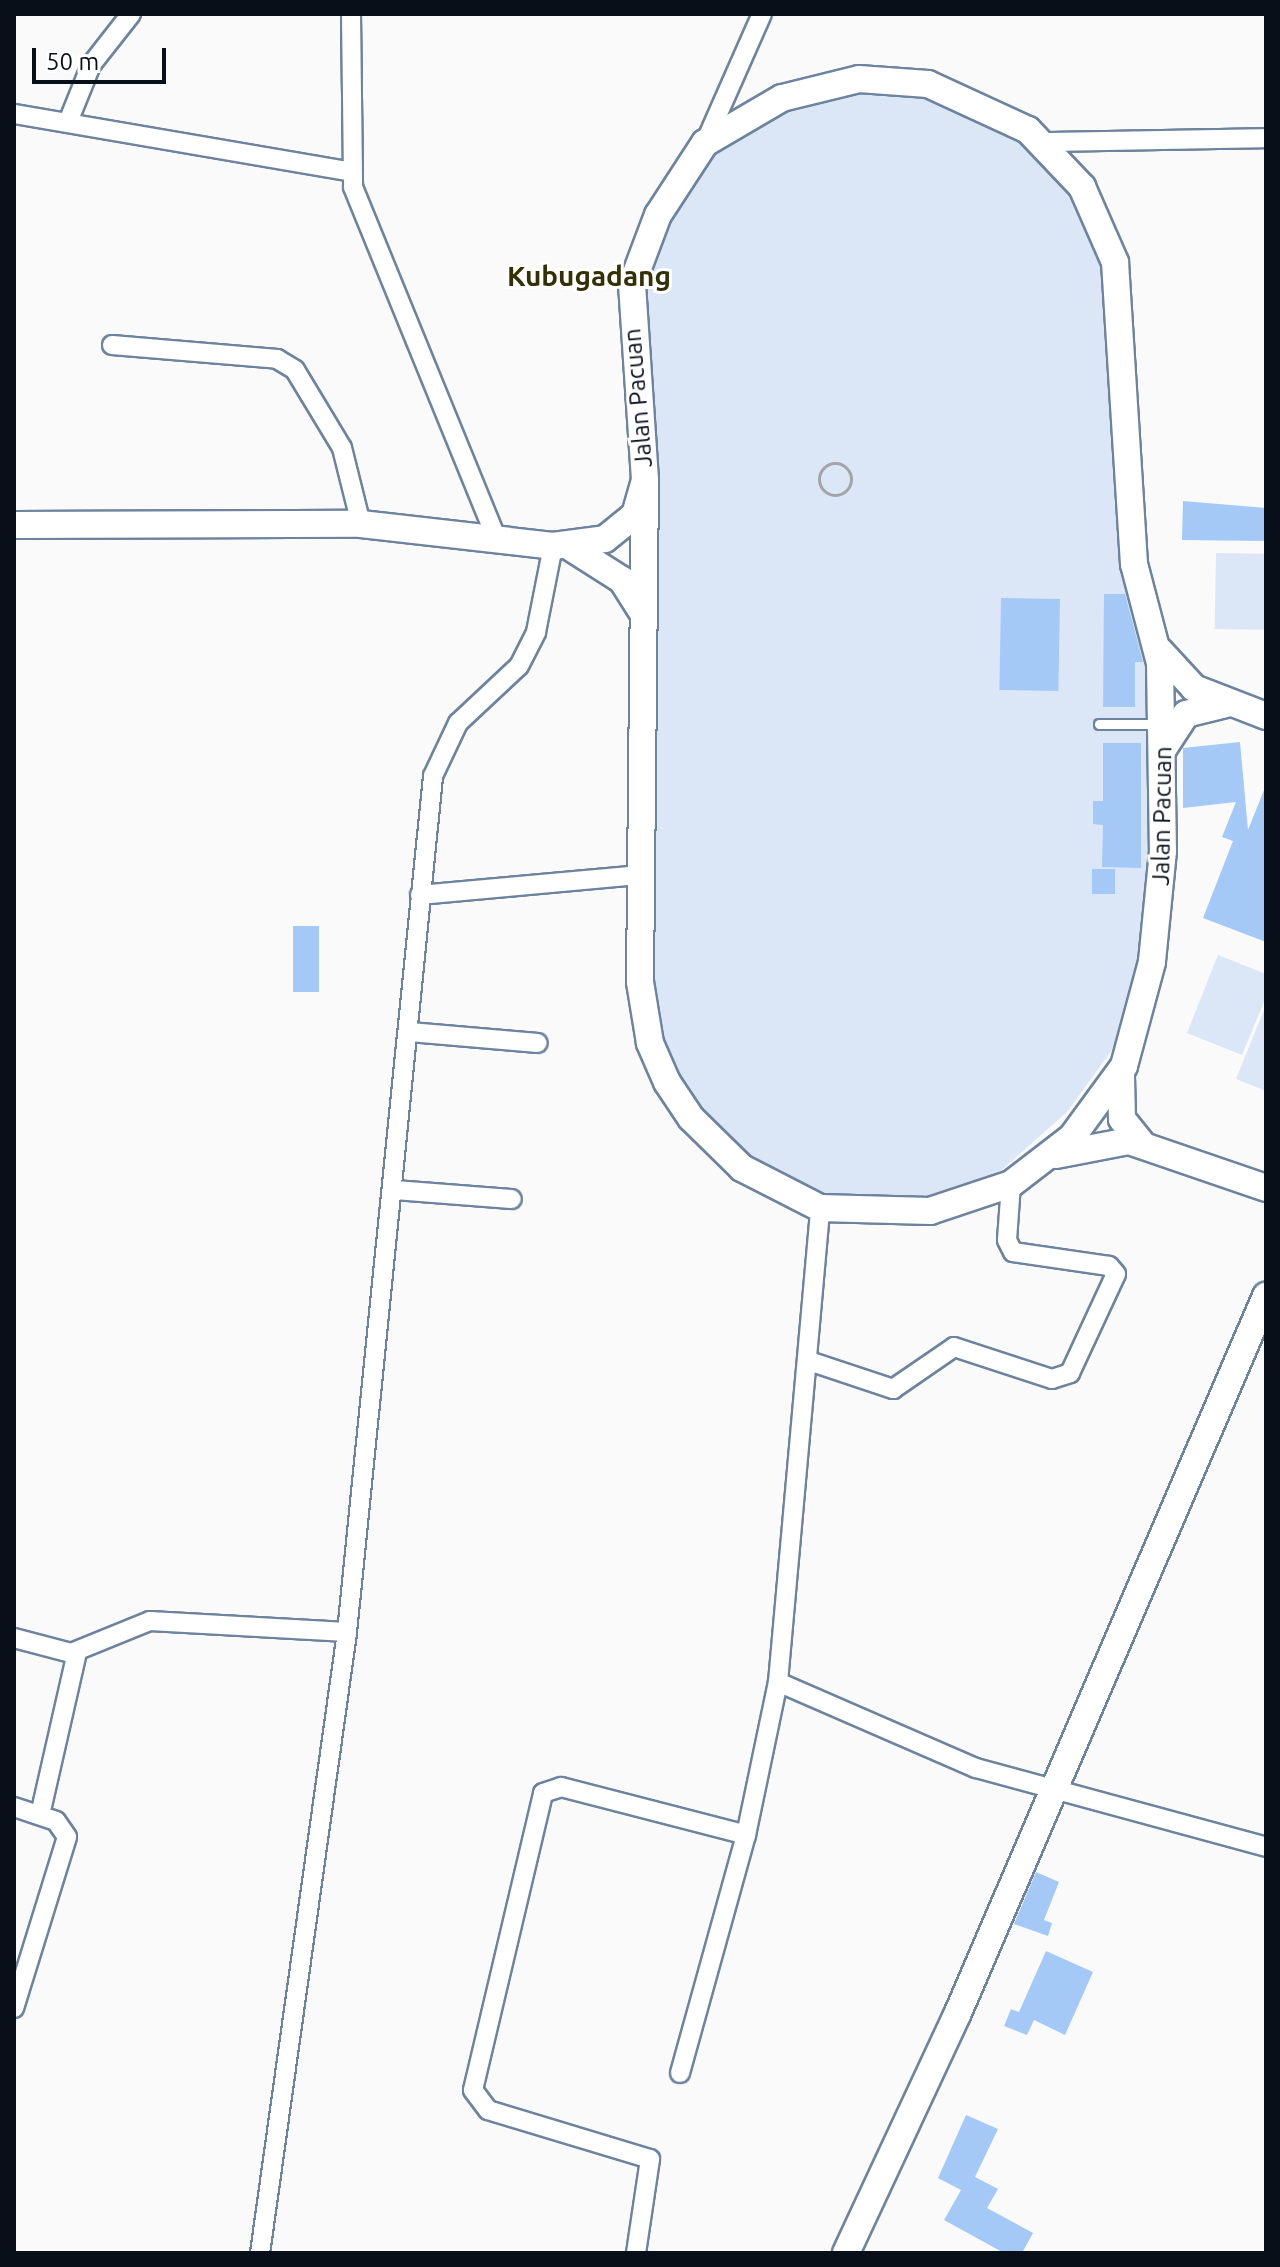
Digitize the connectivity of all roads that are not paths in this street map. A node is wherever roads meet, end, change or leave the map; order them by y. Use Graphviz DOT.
graph roads {
  1 [pos="131,14"];
  2 [pos="351,14"];
  3 [pos="762,14"];
  4 [pos="14,114"];
  5 [pos="68,122"];
  6 [pos="1266,138"];
  7 [pos="1044,142"];
  8 [pos="705,143"];
  9 [pos="349,171"];
  10 [pos="112,345"];
  11 [pos="645,480"];
  12 [pos="361,524"];
  13 [pos="14,525"];
  14 [pos="496,538"];
  15 [pos="561,546"];
  16 [pos="645,615"];
  17 [pos="1153,631"];
  18 [pos="1230,703"];
  19 [pos="1266,716"];
  20 [pos="1099,724"];
  21 [pos="1163,736"];
  22 [pos="640,875"];
  23 [pos="420,895"];
  24 [pos="410,1032"];
  25 [pos="538,1043"];
  26 [pos="1124,1066"];
  27 [pos="1142,1144"];
  28 [pos="1049,1158"];
  29 [pos="1011,1184"];
  30 [pos="1266,1188"];
  31 [pos="394,1190"];
  32 [pos="512,1199"];
  33 [pos="820,1208"];
  34 [pos="1266,1296"];
  35 [pos="809,1361"];
  36 [pos="347,1632"];
  37 [pos="14,1638"];
  38 [pos="77,1652"];
  39 [pos="778,1682"];
  40 [pos="1055,1789"];
  41 [pos="14,1807"];
  42 [pos="40,1815"];
  43 [pos="746,1835"];
  44 [pos="1266,1847"];
  45 [pos="14,2008"];
  46 [pos="680,2073"];
  47 [pos="260,2253"];
  48 [pos="636,2253"];
  49 [pos="846,2253"];
  1 -- 5 [label="street"];
  2 -- 9 [label="street"];
  3 -- 8 [label="street"];
  4 -- 5 [label="street"];
  5 -- 9 [label="street"];
  6 -- 7 [label="street"];
  7 -- 8 [label="street, Jalan Pacuan"];
  7 -- 17 [label="street, Jalan Pacuan"];
  8 -- 11 [label="street, Jalan Pacuan"];
  9 -- 14 [label="street"];
  10 -- 12 [label="street"];
  11 -- 15 [label="street"];
  11 -- 16 [label="street, Jalan Pacuan"];
  12 -- 13 [label="street"];
  12 -- 14 [label="street"];
  14 -- 15 [label="street"];
  15 -- 16 [label="street"];
  15 -- 23 [label="street"];
  16 -- 22 [label="street, Jalan Pacuan"];
  17 -- 18 [label="street"];
  17 -- 21 [label="street, Jalan Pacuan"];
  18 -- 19 [label="street"];
  18 -- 21 [label="street"];
  20 -- 21 [label="lane"];
  21 -- 26 [label="street, Jalan Pacuan"];
  22 -- 23 [label="street"];
  22 -- 33 [label="street, Jalan Pacuan"];
  23 -- 24 [label="street"];
  24 -- 25 [label="street"];
  24 -- 31 [label="street"];
  26 -- 27 [label="street"];
  26 -- 28 [label="street, Jalan Pacuan"];
  27 -- 28 [label="street"];
  27 -- 30 [label="street"];
  28 -- 29 [label="street, Jalan Pacuan"];
  29 -- 33 [label="street, Jalan Pacuan"];
  29 -- 35 [label="street"];
  31 -- 32 [label="street"];
  31 -- 36 [label="street"];
  33 -- 35 [label="street"];
  34 -- 40 [label="street"];
  35 -- 39 [label="street"];
  36 -- 38 [label="street"];
  36 -- 47 [label="street"];
  37 -- 38 [label="street"];
  38 -- 42 [label="street"];
  39 -- 40 [label="street"];
  39 -- 43 [label="street"];
  40 -- 44 [label="street"];
  40 -- 49 [label="street"];
  41 -- 42 [label="street"];
  42 -- 45 [label="street"];
  43 -- 46 [label="street"];
  43 -- 48 [label="street"];
}
